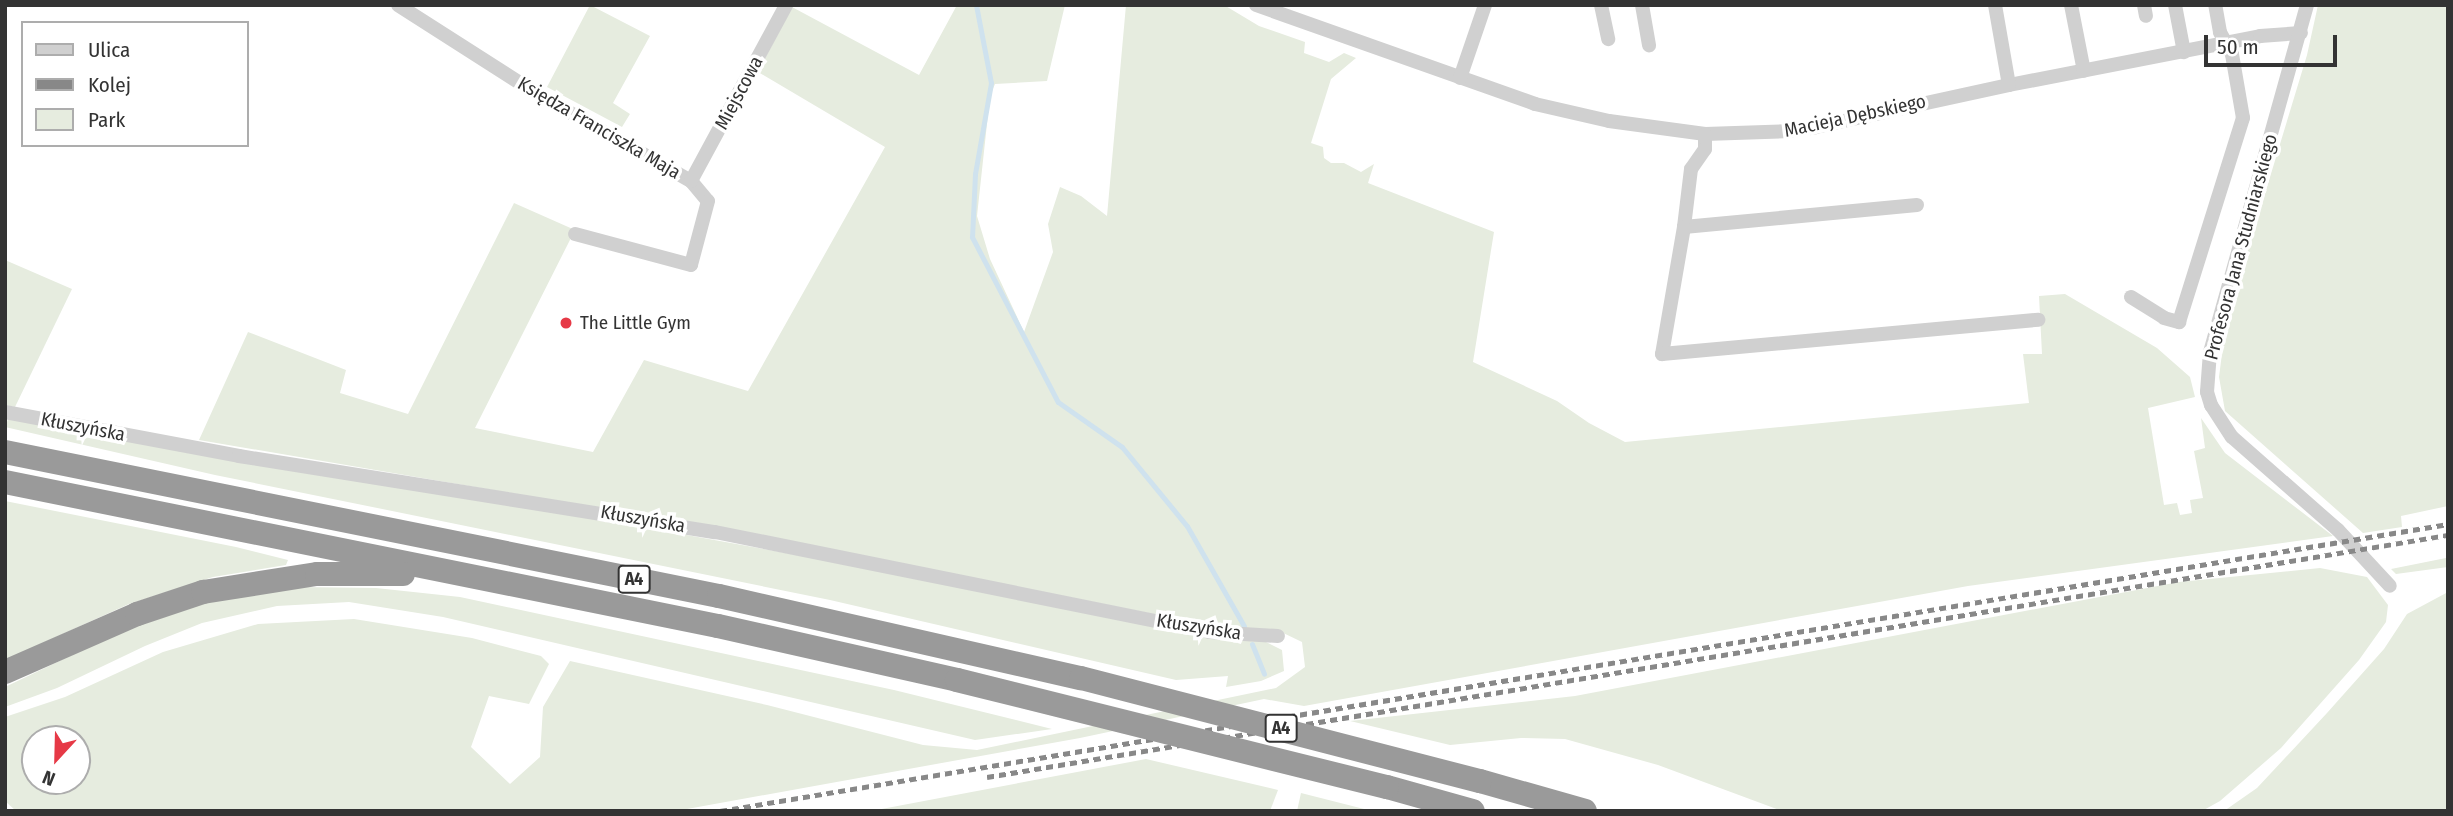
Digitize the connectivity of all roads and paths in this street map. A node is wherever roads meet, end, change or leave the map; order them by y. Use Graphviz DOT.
graph roads {
  1 [pos="398,5"];
  2 [pos="786,5"];
  3 [pos="1256,5"];
  4 [pos="1485,5"];
  5 [pos="1601,5"];
  6 [pos="1642,5"];
  7 [pos="1995,5"];
  8 [pos="2071,5"];
  9 [pos="2175,5"];
  10 [pos="2215,5"];
  11 [pos="2307,5"];
  12 [pos="2301,33"];
  13 [pos="1608,39"];
  14 [pos="1650,44"];
  15 [pos="2227,44"];
  16 [pos="2184,52"];
  17 [pos="2084,71"];
  18 [pos="1460,78"];
  19 [pos="2009,85"];
  20 [pos="1706,134"];
  21 [pos="691,181"];
  22 [pos="1917,205"];
  23 [pos="1684,227"];
  24 [pos="575,234"];
  25 [pos="2131,298"];
  26 [pos="2038,320"];
  27 [pos="5,412"];
  28 [pos="5,452"];
  29 [pos="5,482"];
  30 [pos="479,578"];
  31 [pos="2390,586"];
  32 [pos="1278,636"];
  33 [pos="5,672"];
  34 [pos="1473,811"];
  35 [pos="1585,811"];
  1 -- 21 [label="street, Księdza Franciszka Maja"];
  2 -- 21 [label="street, Miejscowa"];
  3 -- 18 [label="street, Macieja Dębskiego"];
  4 -- 18 [label="street"];
  5 -- 13 [label="street"];
  6 -- 14 [label="street"];
  7 -- 19 [label="street"];
  8 -- 17 [label="street"];
  9 -- 16 [label="street"];
  10 -- 15 [label="street"];
  11 -- 12 [label="street, Profesora Jana Studniarskiego"];
  12 -- 15 [label="street, Macieja Dębskiego"];
  12 -- 31 [label="street, Profesora Jana Studniarskiego"];
  15 -- 16 [label="street, Macieja Dębskiego"];
  15 -- 25 [label="street"];
  16 -- 17 [label="street, Macieja Dębskiego"];
  17 -- 19 [label="street, Macieja Dębskiego"];
  18 -- 20 [label="street, Macieja Dębskiego"];
  19 -- 20 [label="street, Macieja Dębskiego"];
  20 -- 23 [label="street"];
  21 -- 24 [label="street, Księdza Franciszka Maja"];
  22 -- 23 [label="street"];
  23 -- 26 [label="street"];
  27 -- 32 [label="street, Kłuszyńska"];
  28 -- 35 [label="highway, A4, bridge"];
  29 -- 30 [label="highway, A4"];
  30 -- 33 [label="highway"];
  30 -- 34 [label="highway, A4, bridge"];
}
